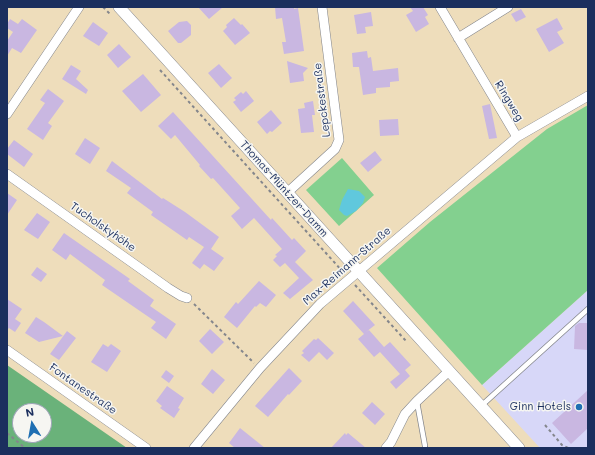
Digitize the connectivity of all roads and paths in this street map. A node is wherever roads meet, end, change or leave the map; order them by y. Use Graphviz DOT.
graph roads {
  1 [pos="79,7"];
  2 [pos="103,7"];
  3 [pos="119,7"];
  4 [pos="322,7"];
  5 [pos="440,7"];
  6 [pos="508,7"];
  7 [pos="114,19"];
  8 [pos="458,38"];
  9 [pos="157,66"];
  10 [pos="588,96"];
  11 [pos="7,114"];
  12 [pos="517,137"];
  13 [pos="7,174"];
  14 [pos="288,192"];
  15 [pos="358,272"];
  16 [pos="349,279"];
  17 [pos="187,298"];
  18 [pos="588,309"];
  19 [pos="410,346"];
  20 [pos="7,350"];
  21 [pos="260,368"];
  22 [pos="449,371"];
  23 [pos="417,400"];
  24 [pos="481,406"];
  25 [pos="545,425"];
  26 [pos="7,432"];
  27 [pos="425,446"];
  28 [pos="25,448"];
  29 [pos="146,448"];
  30 [pos="194,448"];
  31 [pos="386,448"];
  32 [pos="519,448"];
  33 [pos="568,448"];
  1 -- 11 [label="street"];
  2 -- 7 [label="path"];
  3 -- 14 [label="street, Thomas-Müntzer-Damm"];
  4 -- 14 [label="street, Lepckestraße"];
  5 -- 8 [label="street, Ringweg"];
  6 -- 8 [label="street"];
  8 -- 12 [label="street, Ringweg"];
  9 -- 16 [label="path"];
  10 -- 12 [label="street, Ringweg"];
  12 -- 15 [label="street, Max-Reimann-Straße"];
  13 -- 17 [label="street, Tucholskyhöhe"];
  14 -- 15 [label="street, Thomas-Müntzer-Damm"];
  15 -- 16 [label="street, Max-Reimann-Straße"];
  15 -- 22 [label="street, Thomas-Müntzer-Damm"];
  16 -- 19 [label="path"];
  16 -- 21 [label="street, Max-Reimann-Straße"];
  17 -- 21 [label="path"];
  18 -- 24 [label="lane"];
  20 -- 29 [label="street, Fontanestraße"];
  21 -- 30 [label="street, Max-Reimann-Straße"];
  22 -- 23 [label="street"];
  22 -- 24 [label="street, Thomas-Müntzer-Damm"];
  23 -- 27 [label="lane"];
  23 -- 31 [label="street"];
  24 -- 32 [label="street, Thomas-Müntzer-Damm"];
  25 -- 33 [label="path"];
  26 -- 28 [label="path"];
}
